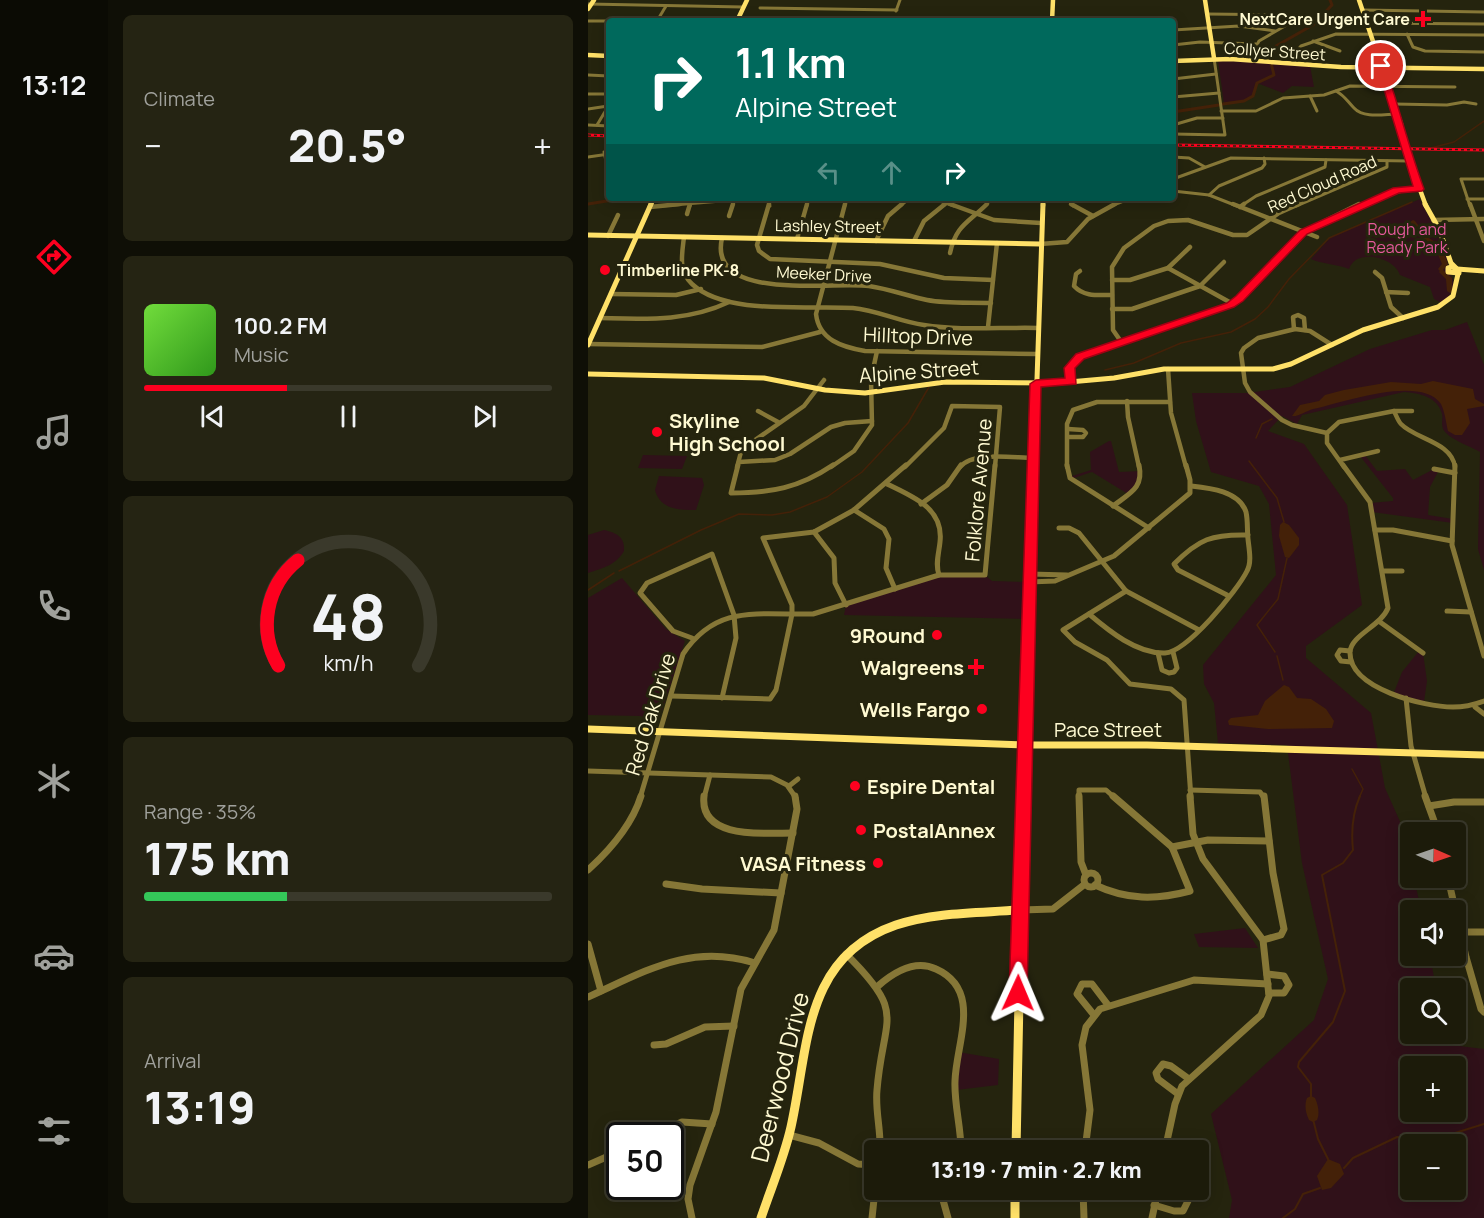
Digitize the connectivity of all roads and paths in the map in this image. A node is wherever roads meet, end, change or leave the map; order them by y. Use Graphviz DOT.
graph roads {
  1 [pos="747,0"];
  2 [pos="900,0"];
  3 [pos="1053,0"];
  4 [pos="1205,0"];
  5 [pos="1359,0"];
  6 [pos="590,4"];
  7 [pos="666,6"];
  8 [pos="743,7"];
  9 [pos="760,8"];
  10 [pos="897,10"];
  11 [pos="1363,10"];
  12 [pos="1484,12"];
  13 [pos="1207,14"];
  14 [pos="659,18"];
  15 [pos="738,18"];
  16 [pos="895,18"];
  17 [pos="1052,18"];
  18 [pos="588,21"];
  19 [pos="606,21"];
  20 [pos="1367,22"];
  21 [pos="1484,24"];
  22 [pos="1210,27"];
  23 [pos="1176,30"];
  24 [pos="1275,31"];
  25 [pos="1371,34"];
  26 [pos="1407,34"];
  27 [pos="1484,35"];
  28 [pos="1313,41"];
  29 [pos="1211,43"];
  30 [pos="1256,44"];
  31 [pos="1176,45"];
  32 [pos="1340,51"];
  33 [pos="1484,52"];
  34 [pos="588,55"];
  35 [pos="606,56"];
  36 [pos="1214,58"];
  37 [pos="1250,60"];
  38 [pos="1176,61"];
  39 [pos="1295,64"];
  40 [pos="1382,68"];
  41 [pos="1484,69"];
  42 [pos="1216,74"];
  43 [pos="588,75"];
  44 [pos="606,76"];
  45 [pos="1176,79"];
  46 [pos="1388,86"];
  47 [pos="1455,87"];
  48 [pos="1336,91"];
  49 [pos="1219,93"];
  50 [pos="588,94"];
  51 [pos="606,94"];
  52 [pos="1310,96"];
  53 [pos="1176,97"];
  54 [pos="1394,104"];
  55 [pos="1476,104"];
  56 [pos="606,107"];
  57 [pos="588,109"];
  58 [pos="606,110"];
  59 [pos="1221,111"];
  60 [pos="1317,111"];
  61 [pos="1398,114"];
  62 [pos="1223,118"];
  63 [pos="1176,124"];
  64 [pos="588,125"];
  65 [pos="597,125"];
  66 [pos="606,126"];
  67 [pos="1176,134"];
  68 [pos="606,153"];
  69 [pos="1176,157"];
  70 [pos="588,158"];
  71 [pos="1264,158"];
  72 [pos="1326,159"];
  73 [pos="1387,161"];
  74 [pos="1409,161"];
  75 [pos="1205,167"];
  76 [pos="1176,179"];
  77 [pos="1484,179"];
  78 [pos="1419,189"];
  79 [pos="1176,191"];
  80 [pos="1206,195"];
  81 [pos="1467,199"];
  82 [pos="1484,199"];
  83 [pos="653,201"];
  84 [pos="734,201"];
  85 [pos="769,201"];
  86 [pos="808,201"];
  87 [pos="847,201"];
  88 [pos="906,201"];
  89 [pos="939,201"];
  90 [pos="950,201"];
  91 [pos="989,201"];
  92 [pos="1043,201"];
  93 [pos="1070,201"];
  94 [pos="1120,202"];
  95 [pos="691,203"];
  96 [pos="947,204"];
  97 [pos="650,207"];
  98 [pos="1240,207"];
  99 [pos="687,214"];
  100 [pos="977,214"];
  101 [pos="618,215"];
  102 [pos="729,216"];
  103 [pos="1093,216"];
  104 [pos="1270,219"];
  105 [pos="1476,219"];
  106 [pos="1484,219"];
  107 [pos="1433,220"];
  108 [pos="1041,223"];
  109 [pos="1303,232"];
  110 [pos="588,235"];
  111 [pos="608,236"];
  112 [pos="636,236"];
  113 [pos="684,237"];
  114 [pos="1317,237"];
  115 [pos="722,238"];
  116 [pos="760,238"];
  117 [pos="798,239"];
  118 [pos="837,240"];
  119 [pos="1484,240"];
  120 [pos="876,241"];
  121 [pos="914,241"];
  122 [pos="952,242"];
  123 [pos="997,243"];
  124 [pos="1040,244"];
  125 [pos="1190,247"];
  126 [pos="950,253"];
  127 [pos="831,262"];
  128 [pos="1224,262"];
  129 [pos="682,268"];
  130 [pos="1168,268"];
  131 [pos="1450,268"];
  132 [pos="669,271"];
  133 [pos="1080,271"];
  134 [pos="1484,271"];
  135 [pos="1375,272"];
  136 [pos="1457,272"];
  137 [pos="993,280"];
  138 [pos="1112,280"];
  139 [pos="824,285"];
  140 [pos="1200,286"];
  141 [pos="701,289"];
  142 [pos="1386,292"];
  143 [pos="1408,293"];
  144 [pos="611,294"];
  145 [pos="1112,295"];
  146 [pos="729,302"];
  147 [pos="990,303"];
  148 [pos="1233,304"];
  149 [pos="764,307"];
  150 [pos="817,308"];
  151 [pos="1112,309"];
  152 [pos="762,312"];
  153 [pos="600,318"];
  154 [pos="1403,318"];
  155 [pos="988,327"];
  156 [pos="1038,328"];
  157 [pos="1294,329"];
  158 [pos="1305,330"];
  159 [pos="820,332"];
  160 [pos="1122,343"];
  161 [pos="588,344"];
  162 [pos="1332,345"];
  163 [pos="877,351"];
  164 [pos="1037,354"];
  165 [pos="1168,369"];
  166 [pos="1243,370"];
  167 [pos="588,374"];
  168 [pos="824,380"];
  169 [pos="1072,382"];
  170 [pos="1036,384"];
  171 [pos="818,388"];
  172 [pos="871,392"];
  173 [pos="1127,401"];
  174 [pos="1170,402"];
  175 [pos="758,411"];
  176 [pos="1394,411"];
  177 [pos="1412,411"];
  178 [pos="872,421"];
  179 [pos="777,422"];
  180 [pos="1068,429"];
  181 [pos="1327,433"];
  182 [pos="1068,437"];
  183 [pos="1378,451"];
  184 [pos="995,456"];
  185 [pos="1033,458"];
  186 [pos="1340,460"];
  187 [pos="739,462"];
  188 [pos="1434,469"];
  189 [pos="1455,473"];
  190 [pos="887,484"];
  191 [pos="1191,486"];
  192 [pos="921,504"];
  193 [pos="1113,506"];
  194 [pos="854,510"];
  195 [pos="1059,528"];
  196 [pos="1149,528"];
  197 [pos="1375,530"];
  198 [pos="814,531"];
  199 [pos="1248,535"];
  200 [pos="1452,541"];
  201 [pos="1102,561"];
  202 [pos="1383,571"];
  203 [pos="1402,572"];
  204 [pos="939,575"];
  205 [pos="985,575"];
  206 [pos="1029,578"];
  207 [pos="895,589"];
  208 [pos="1126,591"];
  209 [pos="1227,595"];
  210 [pos="846,605"];
  211 [pos="1447,611"];
  212 [pos="1471,612"];
  213 [pos="1089,614"];
  214 [pos="734,615"];
  215 [pos="792,615"];
  216 [pos="1380,622"];
  217 [pos="1199,630"];
  218 [pos="692,639"];
  219 [pos="1350,651"];
  220 [pos="1173,652"];
  221 [pos="1158,653"];
  222 [pos="1423,653"];
  223 [pos="1484,656"];
  224 [pos="1351,662"];
  225 [pos="671,696"];
  226 [pos="722,698"];
  227 [pos="1406,698"];
  228 [pos="1484,701"];
  229 [pos="1475,707"];
  230 [pos="1484,714"];
  231 [pos="588,729"];
  232 [pos="660,731"];
  233 [pos="1024,745"];
  234 [pos="1188,746"];
  235 [pos="1414,753"];
  236 [pos="1484,755"];
  237 [pos="588,771"];
  238 [pos="648,773"];
  239 [pos="710,775"];
  240 [pos="798,779"];
  241 [pos="789,786"];
  242 [pos="1190,790"];
  243 [pos="1484,802"];
  244 [pos="1430,806"];
  245 [pos="1435,822"];
  246 [pos="793,833"];
  247 [pos="1195,841"];
  248 [pos="1269,841"];
  249 [pos="1172,847"];
  250 [pos="588,870"];
  251 [pos="1086,875"];
  252 [pos="666,884"];
  253 [pos="1085,884"];
  254 [pos="1095,885"];
  255 [pos="781,893"];
  256 [pos="1057,906"];
  257 [pos="1019,910"];
  258 [pos="1466,932"];
  259 [pos="1484,932"];
  260 [pos="1263,940"];
  261 [pos="588,944"];
  262 [pos="846,954"];
  263 [pos="1466,954"];
  264 [pos="755,963"];
  265 [pos="1267,974"];
  266 [pos="1268,984"];
  267 [pos="878,986"];
  268 [pos="601,991"];
  269 [pos="1269,993"];
  270 [pos="588,997"];
  271 [pos="1108,1005"];
  272 [pos="1484,1012"];
  273 [pos="1094,1015"];
  274 [pos="734,1026"];
  275 [pos="654,1045"];
  276 [pos="1189,1079"];
  277 [pos="1178,1094"];
  278 [pos="684,1122"];
  279 [pos="712,1124"];
  280 [pos="789,1135"];
  281 [pos="881,1140"];
  282 [pos="960,1140"];
  283 [pos="1016,1140"];
  284 [pos="1086,1140"];
  285 [pos="1167,1140"];
  286 [pos="606,1158"];
  287 [pos="864,1164"];
  288 [pos="588,1166"];
  289 [pos="874,1200"];
  290 [pos="942,1200"];
  291 [pos="1015,1200"];
  292 [pos="1083,1200"];
  293 [pos="1156,1200"];
  294 [pos="1188,1200"];
  295 [pos="1155,1205"];
  296 [pos="692,1218"];
  297 [pos="761,1218"];
  298 [pos="872,1218"];
  299 [pos="948,1218"];
  300 [pos="1015,1218"];
  301 [pos="1084,1218"];
  302 [pos="1152,1218"];
  1 -- 8 [label="street"];
  2 -- 10 [label="street"];
  3 -- 17 [label="street"];
  4 -- 13 [label="street"];
  5 -- 11 [label="street"];
  6 -- 7 [label="street"];
  7 -- 8 [label="street"];
  7 -- 14 [label="street"];
  8 -- 15 [label="street"];
  9 -- 10 [label="street"];
  10 -- 16 [label="street"];
  11 -- 12 [label="street"];
  11 -- 20 [label="street"];
  13 -- 22 [label="street"];
  13 -- 24 [label="street"];
  18 -- 19 [label="street"];
  20 -- 21 [label="street"];
  20 -- 25 [label="street"];
  22 -- 23 [label="street"];
  22 -- 24 [label="street"];
  22 -- 29 [label="street"];
  24 -- 30 [label="street"];
  25 -- 26 [label="street"];
  25 -- 28 [label="street"];
  25 -- 40 [label="street"];
  26 -- 27 [label="street"];
  26 -- 33 [label="street"];
  28 -- 32 [label="street"];
  28 -- 39 [label="street"];
  29 -- 30 [label="street"];
  29 -- 31 [label="street"];
  29 -- 36 [label="street"];
  30 -- 37 [label="street"];
  34 -- 35 [label="street"];
  36 -- 37 [label="street, Collyer Street"];
  36 -- 38 [label="street, Collyer Street"];
  36 -- 42 [label="street"];
  37 -- 39 [label="street, Collyer Street"];
  39 -- 40 [label="street, Collyer Street"];
  40 -- 41 [label="street, Collyer Street"];
  40 -- 46 [label="street"];
  42 -- 45 [label="street"];
  42 -- 49 [label="street"];
  43 -- 44 [label="street"];
  46 -- 47 [label="street"];
  46 -- 48 [label="street"];
  46 -- 54 [label="street"];
  48 -- 52 [label="street"];
  48 -- 61 [label="street"];
  49 -- 53 [label="street"];
  49 -- 59 [label="street"];
  50 -- 51 [label="street"];
  52 -- 59 [label="street"];
  52 -- 60 [label="street"];
  54 -- 55 [label="street"];
  54 -- 61 [label="street"];
  56 -- 57 [label="street"];
  58 -- 65 [label="street"];
  59 -- 62 [label="street"];
  61 -- 74 [label="street"];
  62 -- 63 [label="street"];
  62 -- 67 [label="street"];
  64 -- 65 [label="street"];
  65 -- 66 [label="street"];
  68 -- 70 [label="street"];
  69 -- 75 [label="street"];
  71 -- 72 [label="street"];
  71 -- 75 [label="street"];
  71 -- 80 [label="street"];
  72 -- 73 [label="street"];
  72 -- 98 [label="street"];
  73 -- 74 [label="street"];
  73 -- 104 [label="street, Red Cloud Road"];
  74 -- 78 [label="street"];
  75 -- 76 [label="street"];
  77 -- 81 [label="street"];
  78 -- 107 [label="street"];
  78 -- 109 [label="street"];
  79 -- 80 [label="street"];
  80 -- 98 [label="street"];
  81 -- 82 [label="street"];
  81 -- 105 [label="street"];
  83 -- 97 [label="street"];
  84 -- 95 [label="street"];
  84 -- 102 [label="street"];
  85 -- 116 [label="street"];
  86 -- 117 [label="street"];
  87 -- 118 [label="street"];
  88 -- 120 [label="street"];
  89 -- 96 [label="street"];
  90 -- 96 [label="street"];
  91 -- 100 [label="street"];
  92 -- 108 [label="street"];
  93 -- 103 [label="street"];
  94 -- 103 [label="street, Lashley Street"];
  95 -- 97 [label="street"];
  95 -- 99 [label="street"];
  96 -- 100 [label="street"];
  96 -- 121 [label="street"];
  97 -- 112 [label="street"];
  98 -- 104 [label="street"];
  100 -- 108 [label="street"];
  100 -- 122 [label="street"];
  101 -- 111 [label="street"];
  103 -- 124 [label="street, Lashley Street"];
  104 -- 109 [label="street"];
  104 -- 138 [label="street, Red Cloud Road"];
  105 -- 106 [label="street"];
  105 -- 107 [label="street"];
  105 -- 119 [label="street"];
  107 -- 131 [label="street"];
  108 -- 124 [label="street"];
  109 -- 114 [label="street"];
  109 -- 148 [label="street"];
  110 -- 111 [label="street, Lashley Street"];
  111 -- 112 [label="street, Lashley Street"];
  112 -- 113 [label="street, Lashley Street"];
  112 -- 144 [label="street"];
  113 -- 115 [label="street, Lashley Street"];
  113 -- 129 [label="street"];
  115 -- 116 [label="street, Lashley Street"];
  115 -- 139 [label="street, Meeker Drive"];
  116 -- 117 [label="street, Lashley Street"];
  116 -- 127 [label="street"];
  117 -- 118 [label="street, Lashley Street"];
  118 -- 120 [label="street, Lashley Street"];
  118 -- 127 [label="street"];
  120 -- 121 [label="street, Lashley Street"];
  121 -- 122 [label="street, Lashley Street"];
  122 -- 123 [label="street, Lashley Street"];
  122 -- 126 [label="street"];
  123 -- 124 [label="street, Lashley Street"];
  123 -- 137 [label="street"];
  124 -- 156 [label="street"];
  125 -- 130 [label="street"];
  127 -- 137 [label="street"];
  127 -- 139 [label="street"];
  128 -- 140 [label="street"];
  129 -- 132 [label="street"];
  129 -- 141 [label="street"];
  130 -- 138 [label="street"];
  130 -- 140 [label="street"];
  131 -- 136 [label="street"];
  131 -- 136 [label="street"];
  133 -- 145 [label="street"];
  134 -- 136 [label="street"];
  135 -- 142 [label="street"];
  136 -- 154 [label="street, Alpine Street"];
  137 -- 147 [label="street"];
  138 -- 145 [label="street, Red Cloud Road"];
  139 -- 147 [label="street, Meeker Drive"];
  139 -- 150 [label="street"];
  140 -- 148 [label="street"];
  140 -- 151 [label="street"];
  141 -- 144 [label="street"];
  141 -- 146 [label="street"];
  142 -- 143 [label="street"];
  142 -- 154 [label="street"];
  144 -- 153 [label="street"];
  145 -- 151 [label="street, Red Cloud Road"];
  146 -- 149 [label="street"];
  146 -- 153 [label="street"];
  147 -- 155 [label="street"];
  148 -- 160 [label="street"];
  149 -- 150 [label="street"];
  149 -- 152 [label="street"];
  150 -- 155 [label="street"];
  150 -- 159 [label="street"];
  151 -- 160 [label="street, Red Cloud Road"];
  153 -- 161 [label="street"];
  154 -- 162 [label="street, Alpine Street"];
  155 -- 156 [label="street"];
  156 -- 164 [label="street"];
  157 -- 158 [label="street"];
  157 -- 158 [label="street"];
  157 -- 166 [label="street"];
  158 -- 162 [label="street"];
  159 -- 161 [label="street"];
  159 -- 163 [label="street, Hilltop Drive"];
  160 -- 169 [label="street"];
  162 -- 166 [label="street, Alpine Street"];
  163 -- 164 [label="street, Hilltop Drive"];
  163 -- 172 [label="street"];
  164 -- 170 [label="street"];
  165 -- 166 [label="street, Alpine Street"];
  165 -- 169 [label="street, Alpine Street"];
  165 -- 174 [label="street"];
  166 -- 181 [label="street"];
  167 -- 171 [label="street, Alpine Street"];
  168 -- 171 [label="street"];
  169 -- 170 [label="street, Alpine Street"];
  170 -- 172 [label="street, Alpine Street"];
  170 -- 185 [label="street"];
  171 -- 172 [label="street, Alpine Street"];
  171 -- 179 [label="street"];
  172 -- 178 [label="street"];
  173 -- 174 [label="street"];
  173 -- 180 [label="street"];
  173 -- 193 [label="street"];
  174 -- 191 [label="street"];
  175 -- 179 [label="street"];
  176 -- 177 [label="street"];
  176 -- 181 [label="street"];
  176 -- 189 [label="street"];
  178 -- 187 [label="street"];
  178 -- 187 [label="street"];
  179 -- 187 [label="street"];
  180 -- 182 [label="street"];
  180 -- 182 [label="street"];
  181 -- 186 [label="street"];
  182 -- 193 [label="street"];
  183 -- 186 [label="street"];
  184 -- 185 [label="street"];
  184 -- 190 [label="street, Folklore Avenue"];
  184 -- 192 [label="street"];
  184 -- 205 [label="street, Folklore Avenue"];
  185 -- 206 [label="street"];
  186 -- 197 [label="street"];
  188 -- 189 [label="street"];
  189 -- 200 [label="street"];
  190 -- 192 [label="street"];
  190 -- 194 [label="street"];
  191 -- 196 [label="street"];
  191 -- 199 [label="street"];
  192 -- 204 [label="street"];
  193 -- 196 [label="street"];
  194 -- 198 [label="street"];
  194 -- 207 [label="street"];
  195 -- 201 [label="street"];
  196 -- 201 [label="street"];
  197 -- 200 [label="street"];
  197 -- 202 [label="street"];
  198 -- 210 [label="street"];
  198 -- 215 [label="street"];
  199 -- 209 [label="street"];
  199 -- 209 [label="street"];
  200 -- 212 [label="street"];
  201 -- 206 [label="street"];
  201 -- 208 [label="street"];
  202 -- 203 [label="street"];
  202 -- 216 [label="street"];
  204 -- 205 [label="street, Red Oak Drive"];
  204 -- 207 [label="street, Red Oak Drive"];
  206 -- 233 [label="street"];
  207 -- 210 [label="street, Red Oak Drive"];
  208 -- 213 [label="street"];
  208 -- 217 [label="street"];
  209 -- 217 [label="street"];
  210 -- 215 [label="street, Red Oak Drive"];
  211 -- 212 [label="street"];
  212 -- 223 [label="street"];
  213 -- 221 [label="street"];
  213 -- 234 [label="street"];
  214 -- 215 [label="street, Red Oak Drive"];
  214 -- 218 [label="street, Red Oak Drive"];
  214 -- 218 [label="street"];
  214 -- 226 [label="street"];
  215 -- 226 [label="street"];
  216 -- 219 [label="street"];
  216 -- 222 [label="street"];
  217 -- 220 [label="street"];
  218 -- 225 [label="street, Red Oak Drive"];
  219 -- 224 [label="street"];
  219 -- 224 [label="street"];
  220 -- 221 [label="street"];
  220 -- 221 [label="street"];
  224 -- 227 [label="street"];
  225 -- 226 [label="street"];
  225 -- 232 [label="street, Red Oak Drive"];
  227 -- 229 [label="street"];
  227 -- 235 [label="street"];
  228 -- 229 [label="street"];
  229 -- 230 [label="street"];
  231 -- 232 [label="street, Pace Street"];
  232 -- 233 [label="street, Pace Street"];
  232 -- 238 [label="street, Red Oak Drive"];
  233 -- 234 [label="street, Pace Street"];
  233 -- 257 [label="street"];
  234 -- 235 [label="street, Pace Street"];
  234 -- 242 [label="street"];
  235 -- 236 [label="street, Pace Street"];
  235 -- 244 [label="street"];
  237 -- 238 [label="street"];
  238 -- 239 [label="street"];
  238 -- 250 [label="street, Red Oak Drive"];
  239 -- 241 [label="street"];
  239 -- 246 [label="street"];
  240 -- 241 [label="street"];
  241 -- 246 [label="street"];
  242 -- 247 [label="street"];
  242 -- 248 [label="street"];
  243 -- 244 [label="street"];
  244 -- 245 [label="street"];
  246 -- 255 [label="street"];
  247 -- 248 [label="street"];
  247 -- 249 [label="street"];
  247 -- 260 [label="street"];
  248 -- 260 [label="street"];
  249 -- 251 [label="street"];
  249 -- 254 [label="street"];
  251 -- 253 [label="street"];
  251 -- 254 [label="street"];
  252 -- 255 [label="street"];
  253 -- 254 [label="street"];
  253 -- 256 [label="street"];
  255 -- 264 [label="street"];
  256 -- 257 [label="street"];
  257 -- 262 [label="street, Deerwood Drive"];
  257 -- 283 [label="street"];
  258 -- 259 [label="street"];
  260 -- 265 [label="street"];
  261 -- 268 [label="street"];
  262 -- 267 [label="street"];
  262 -- 280 [label="street, Deerwood Drive"];
  263 -- 272 [label="street"];
  264 -- 268 [label="street"];
  264 -- 274 [label="street"];
  265 -- 266 [label="street"];
  265 -- 269 [label="street"];
  266 -- 269 [label="street"];
  266 -- 271 [label="street"];
  267 -- 281 [label="street"];
  267 -- 282 [label="street"];
  268 -- 270 [label="street"];
  269 -- 276 [label="street"];
  271 -- 273 [label="street"];
  271 -- 273 [label="street"];
  273 -- 284 [label="street"];
  274 -- 275 [label="street"];
  274 -- 279 [label="street"];
  276 -- 277 [label="street"];
  276 -- 277 [label="street"];
  277 -- 285 [label="street"];
  278 -- 279 [label="street"];
  279 -- 296 [label="street"];
  280 -- 287 [label="street"];
  280 -- 297 [label="street, Deerwood Drive"];
  286 -- 288 [label="street"];
  289 -- 298 [label="street"];
  290 -- 299 [label="street"];
  291 -- 300 [label="street"];
  292 -- 301 [label="street"];
  293 -- 295 [label="street"];
  294 -- 295 [label="street"];
  295 -- 302 [label="street"];
}
